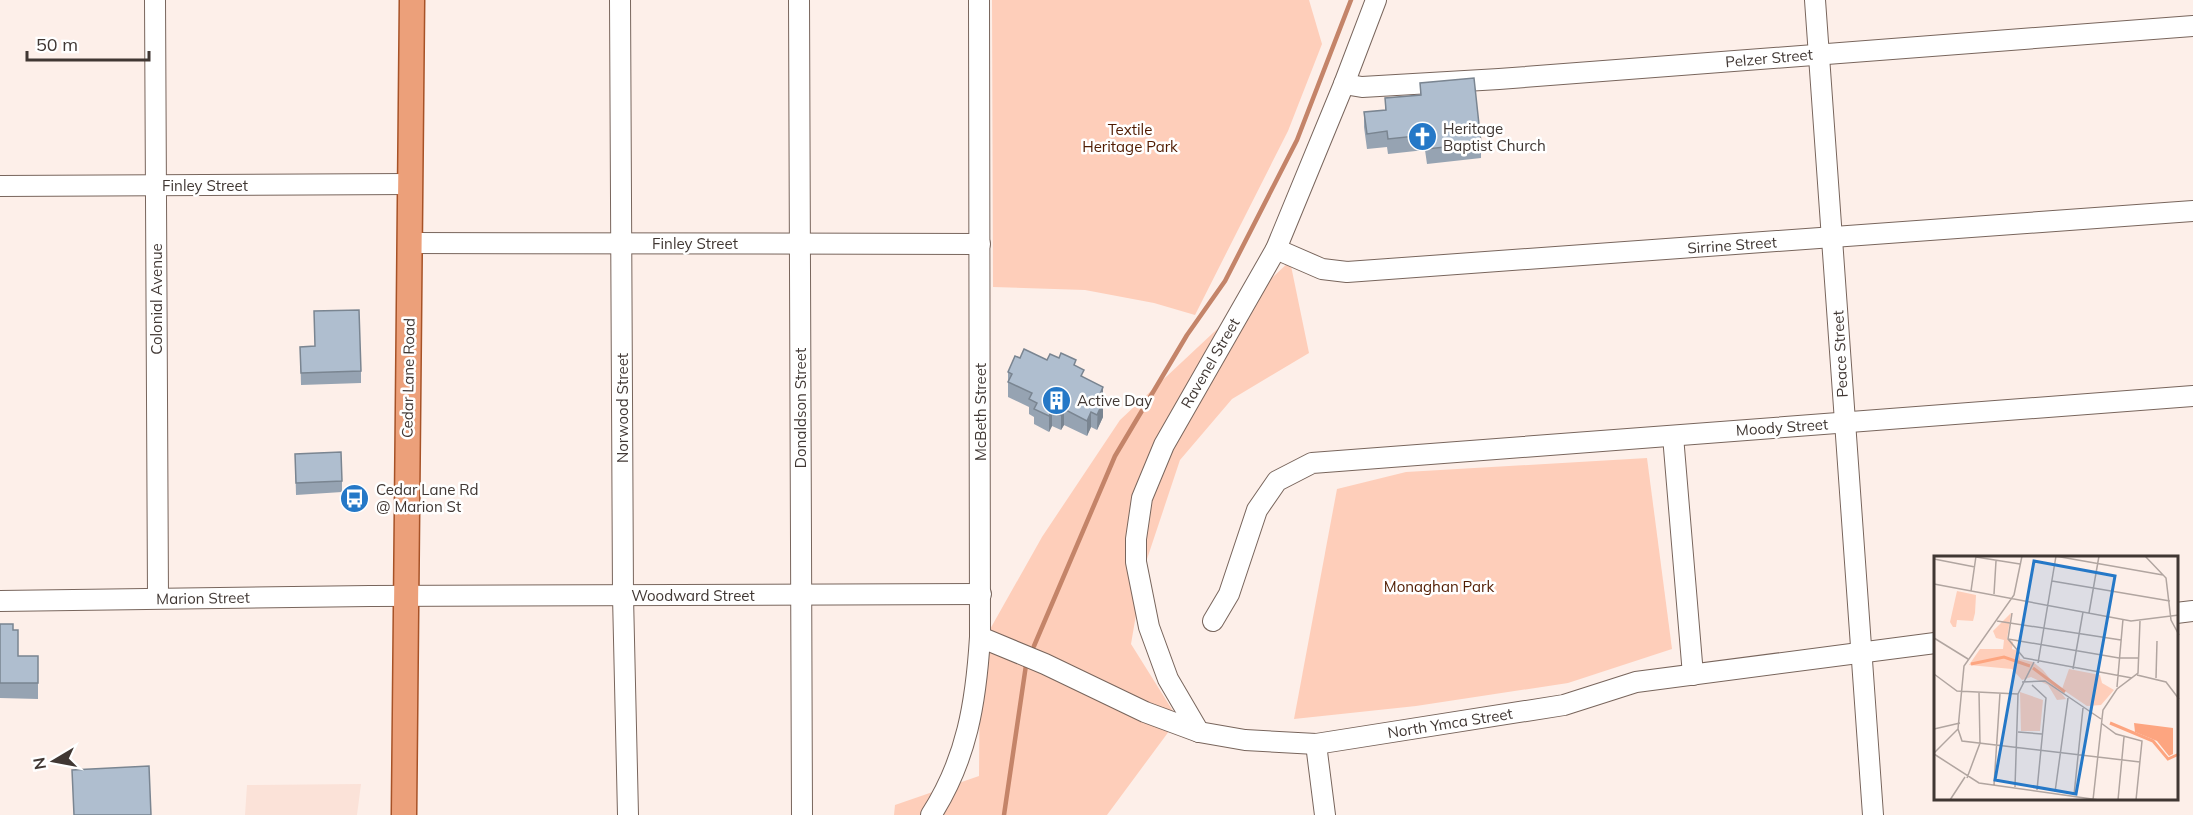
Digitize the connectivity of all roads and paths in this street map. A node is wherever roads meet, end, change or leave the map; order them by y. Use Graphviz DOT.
graph roads {
  1 [pos="155,0"];
  2 [pos="412,0"];
  3 [pos="620,0"];
  4 [pos="799,0"];
  5 [pos="979,0"];
  6 [pos="1376,0"];
  7 [pos="1815,0"];
  8 [pos="2193,26"];
  9 [pos="1819,54"];
  10 [pos="1344,84"];
  11 [pos="410,183"];
  12 [pos="155,185"];
  13 [pos="0,186"];
  14 [pos="2193,211"];
  15 [pos="1832,238"];
  16 [pos="410,243"];
  17 [pos="621,243"];
  18 [pos="799,243"];
  19 [pos="980,244"];
  20 [pos="1276,249"];
  21 [pos="2193,396"];
  22 [pos="1844,422"];
  23 [pos="1673,436"];
  24 [pos="981,594"];
  25 [pos="801,595"];
  26 [pos="623,596"];
  27 [pos="406,597"];
  28 [pos="158,598"];
  29 [pos="0,601"];
  30 [pos="2193,611"];
  31 [pos="2178,613"];
  32 [pos="1213,621"];
  33 [pos="980,637"];
  34 [pos="1934,643"];
  35 [pos="1861,652"];
  36 [pos="1693,675"];
  37 [pos="1199,732"];
  38 [pos="1316,744"];
  39 [pos="405,755"];
  40 [pos="405,788"];
  41 [pos="388,815"];
  42 [pos="404,815"];
  43 [pos="417,815"];
  44 [pos="628,815"];
  45 [pos="802,815"];
  46 [pos="931,815"];
  47 [pos="1325,815"];
  48 [pos="1873,815"];
  1 -- 12 [label="street, Colonial Avenue"];
  2 -- 11 [label="main road, Cedar Lane Road"];
  3 -- 17 [label="street, Norwood Street"];
  4 -- 18 [label="street, Donaldson Street"];
  5 -- 19 [label="street, McBeth Street"];
  6 -- 10 [label="street, Ravenel Street"];
  7 -- 9 [label="street, Peace Street"];
  8 -- 9 [label="street, Pelzer Street"];
  9 -- 10 [label="street, Pelzer Street"];
  9 -- 15 [label="street, Peace Street"];
  10 -- 20 [label="street, Ravenel Street"];
  11 -- 12 [label="street, Finley Street"];
  11 -- 16 [label="main road, Cedar Lane Road"];
  12 -- 13 [label="street, Finley Street"];
  12 -- 28 [label="street, Colonial Avenue"];
  14 -- 15 [label="street, Sirrine Street"];
  15 -- 20 [label="street, Sirrine Street"];
  15 -- 22 [label="street, Peace Street"];
  16 -- 17 [label="street, Finley Street"];
  16 -- 27 [label="main road, Cedar Lane Road"];
  17 -- 18 [label="street, Finley Street"];
  17 -- 26 [label="street, Norwood Street"];
  18 -- 19 [label="street, Finley Street"];
  18 -- 25 [label="street, Donaldson Street"];
  19 -- 24 [label="street, McBeth Street"];
  20 -- 37 [label="street, Ravenel Street"];
  21 -- 22 [label="street, Moody Street"];
  22 -- 23 [label="street, Moody Street"];
  22 -- 35 [label="street, Peace Street"];
  23 -- 32 [label="street, Moody Street"];
  23 -- 36 [label="street"];
  24 -- 25 [label="street, Woodward Street"];
  24 -- 33 [label="street, McBeth Street"];
  25 -- 26 [label="street, Woodward Street"];
  25 -- 45 [label="street, Donaldson Street"];
  26 -- 27 [label="street, Woodward Street"];
  26 -- 44 [label="street, Norwood Street"];
  27 -- 28 [label="street, Marion Street"];
  27 -- 39 [label="main road, Cedar Lane Road"];
  28 -- 29 [label="street, Marion Street"];
  30 -- 31 [label="street"];
  33 -- 37 [label="street, North Ymca Street"];
  33 -- 46 [label="street, McBeth Street"];
  34 -- 35 [label="street, North Ymca Street"];
  35 -- 36 [label="street, North Ymca Street"];
  35 -- 48 [label="street, Peace Street"];
  36 -- 38 [label="street, North Ymca Street"];
  37 -- 38 [label="street, North Ymca Street"];
  38 -- 47 [label="street"];
  39 -- 40 [label="main road, Cedar Lane Road"];
  39 -- 43 [label="main road, Cedar Lane Road"];
  40 -- 41 [label="main road"];
  40 -- 42 [label="main road, Cedar Lane Road"];
}
